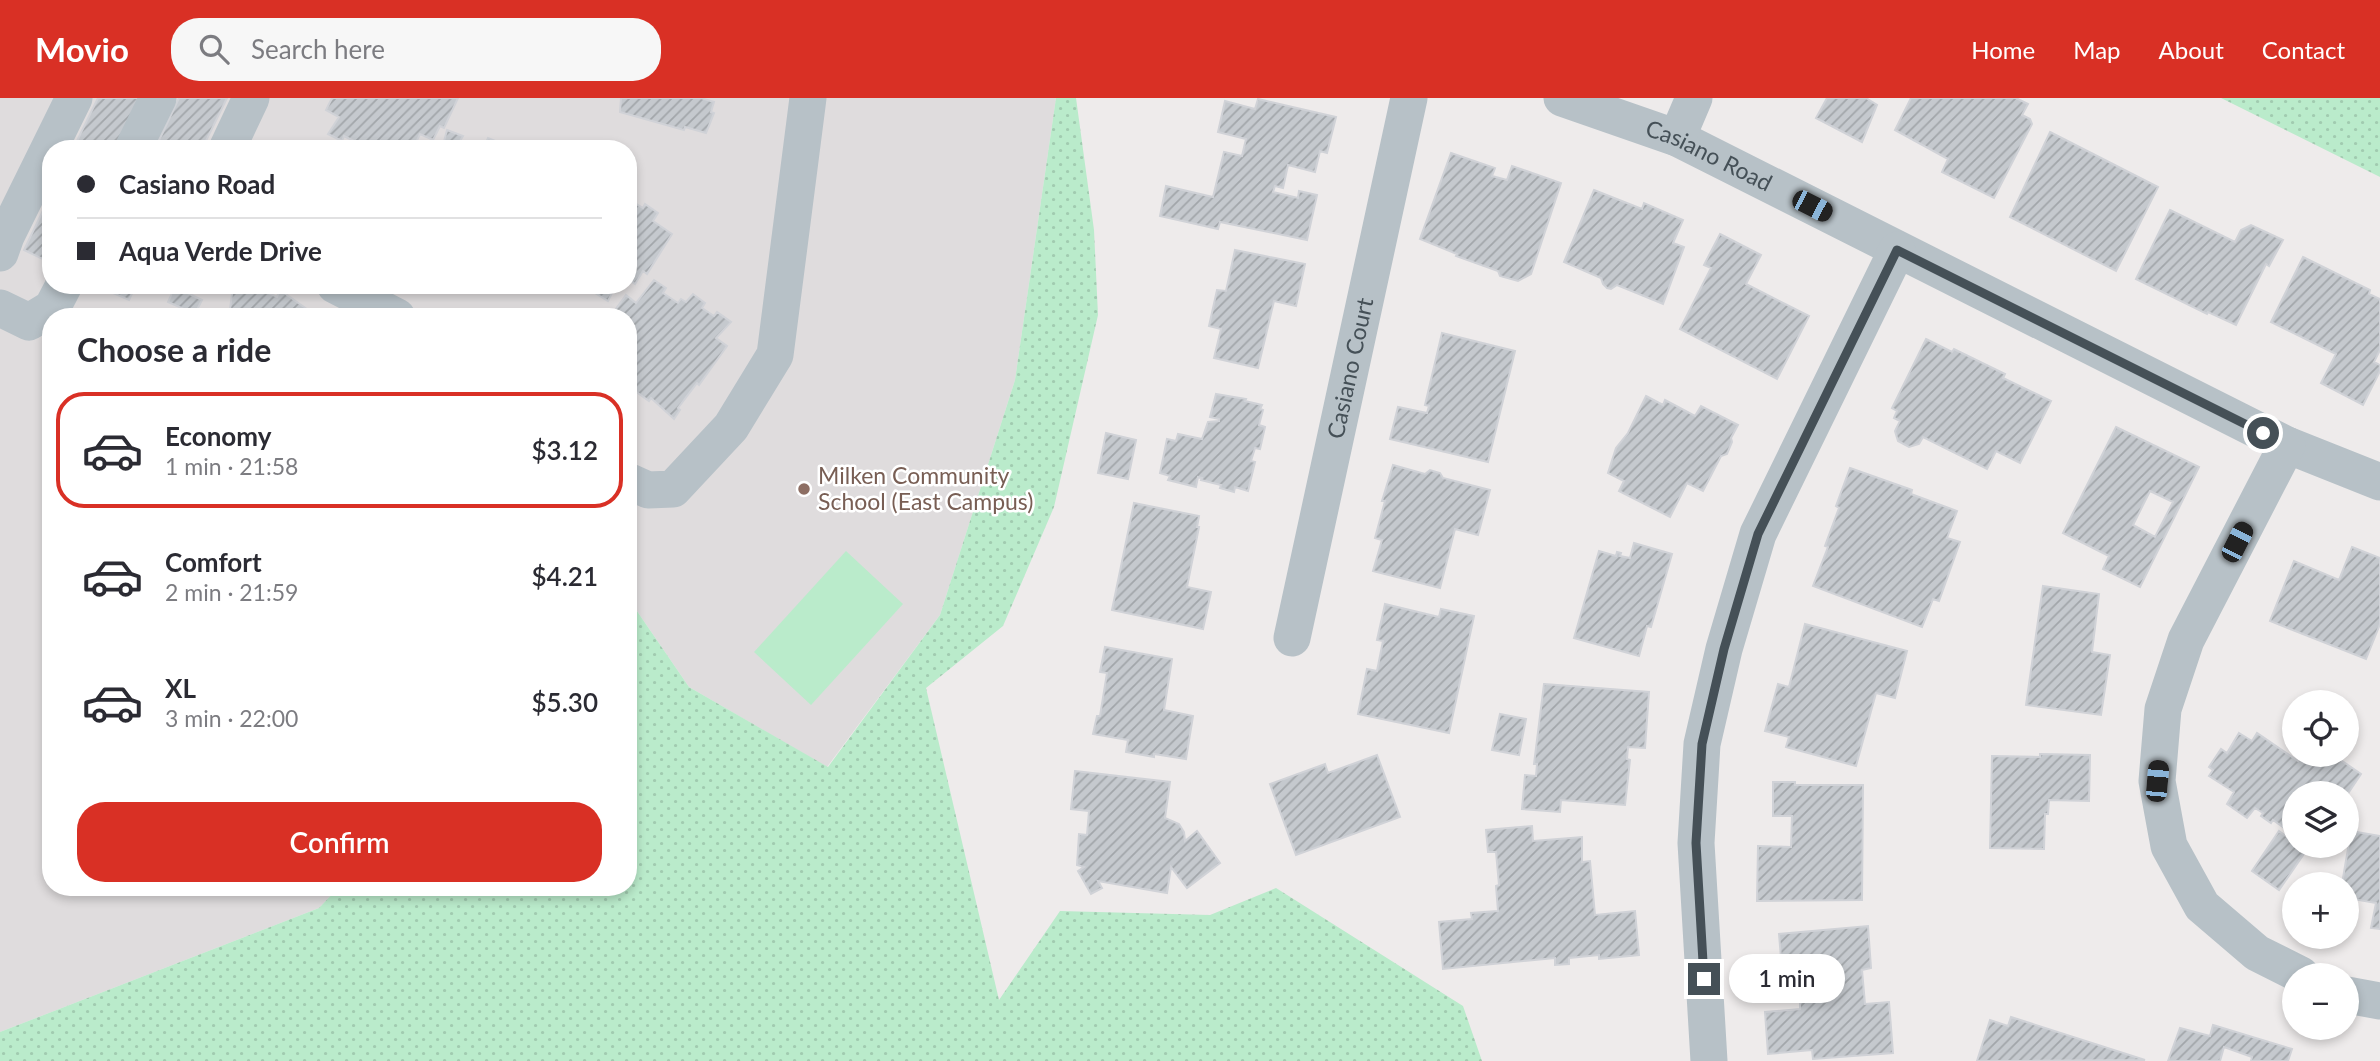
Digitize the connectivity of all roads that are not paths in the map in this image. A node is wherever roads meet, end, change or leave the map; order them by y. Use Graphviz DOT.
graph roads {
  1 [pos="74,98"];
  2 [pos="158,98"];
  3 [pos="251,98"];
  4 [pos="808,98"];
  5 [pos="1409,98"];
  6 [pos="1562,98"];
  7 [pos="1694,98"];
  8 [pos="1677,138"];
  9 [pos="53,140"];
  10 [pos="137,140"];
  11 [pos="231,140"];
  12 [pos="42,163"];
  13 [pos="1897,250"];
  14 [pos="0,253"];
  15 [pos="352,294"];
  16 [pos="0,308"];
  17 [pos="380,308"];
  18 [pos="42,314"];
  19 [pos="2287,445"];
  20 [pos="2380,482"];
  21 [pos="637,485"];
  22 [pos="1292,638"];
  23 [pos="2282,966"];
  24 [pos="2359,997"];
  25 [pos="2380,1001"];
  26 [pos="1709,1061"];
  1 -- 9 [label="street"];
  2 -- 10 [label="street"];
  3 -- 11 [label="street"];
  4 -- 21 [label="street"];
  5 -- 22 [label="street, Casiano Court"];
  6 -- 8 [label="street, Casiano Road"];
  7 -- 8 [label="street"];
  8 -- 13 [label="street, Casiano Road"];
  12 -- 14 [label="street"];
  13 -- 19 [label="street, Casiano Road"];
  13 -- 26 [label="street"];
  15 -- 17 [label="street"];
  16 -- 18 [label="street"];
  19 -- 20 [label="street, Casiano Road"];
  19 -- 23 [label="street"];
  24 -- 25 [label="street"];
}
